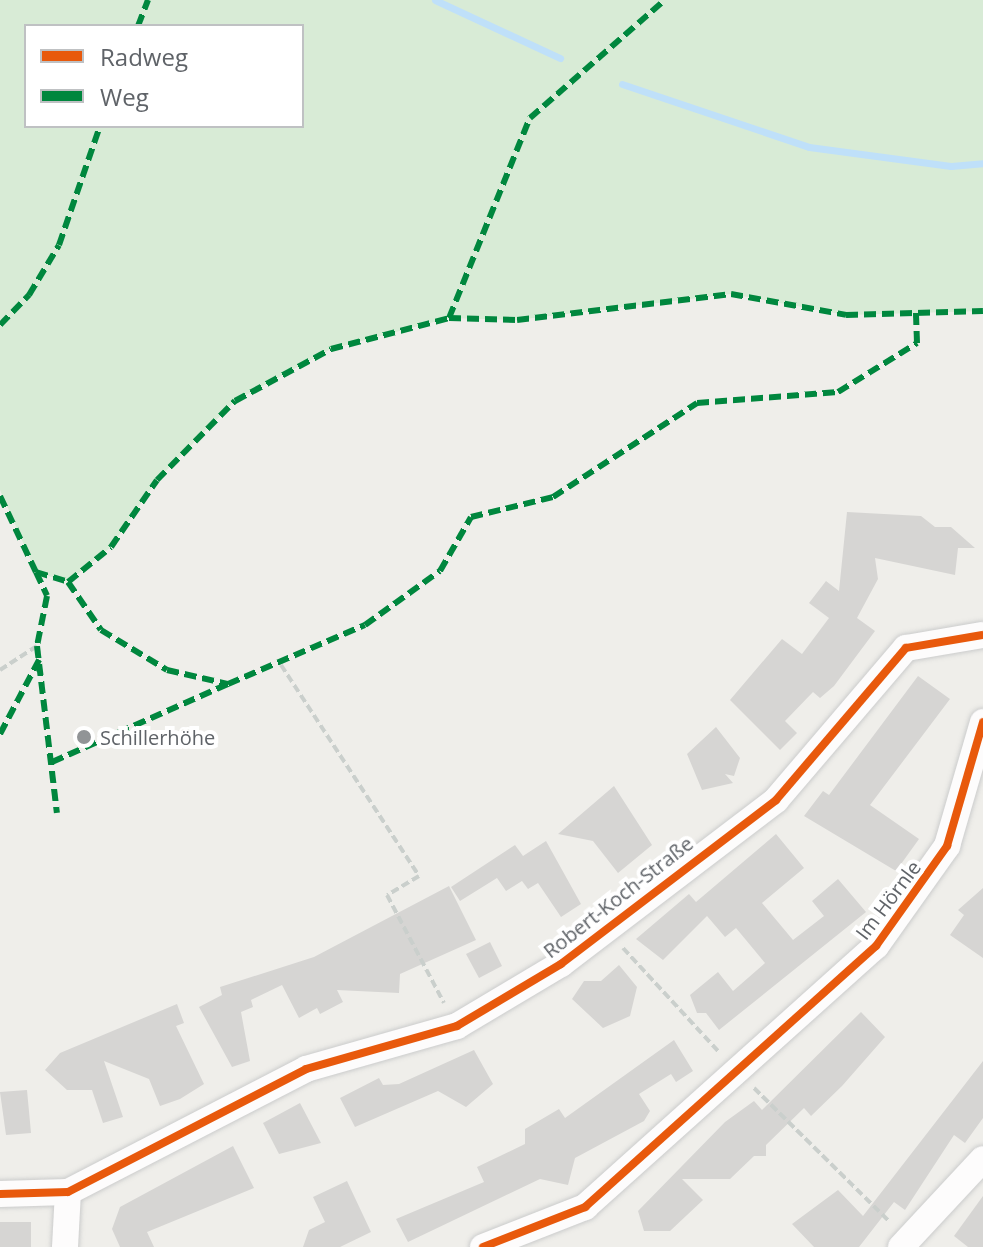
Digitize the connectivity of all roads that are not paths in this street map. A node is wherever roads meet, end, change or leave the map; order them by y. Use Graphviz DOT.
graph roads {
  1 [pos="982,632"];
  2 [pos="983,644"];
  3 [pos="983,722"];
  4 [pos="983,1159"];
  5 [pos="68,1192"];
  6 [pos="0,1194"];
  7 [pos="65,1247"];
  8 [pos="483,1247"];
  9 [pos="901,1247"];
  1 -- 2 [label="street"];
  1 -- 5 [label="street, Robert-Koch-Straße"];
  3 -- 8 [label="street, Im Hörnle"];
  4 -- 9 [label="street"];
  5 -- 6 [label="street, Robert-Koch-Straße"];
  5 -- 7 [label="street"];
}
